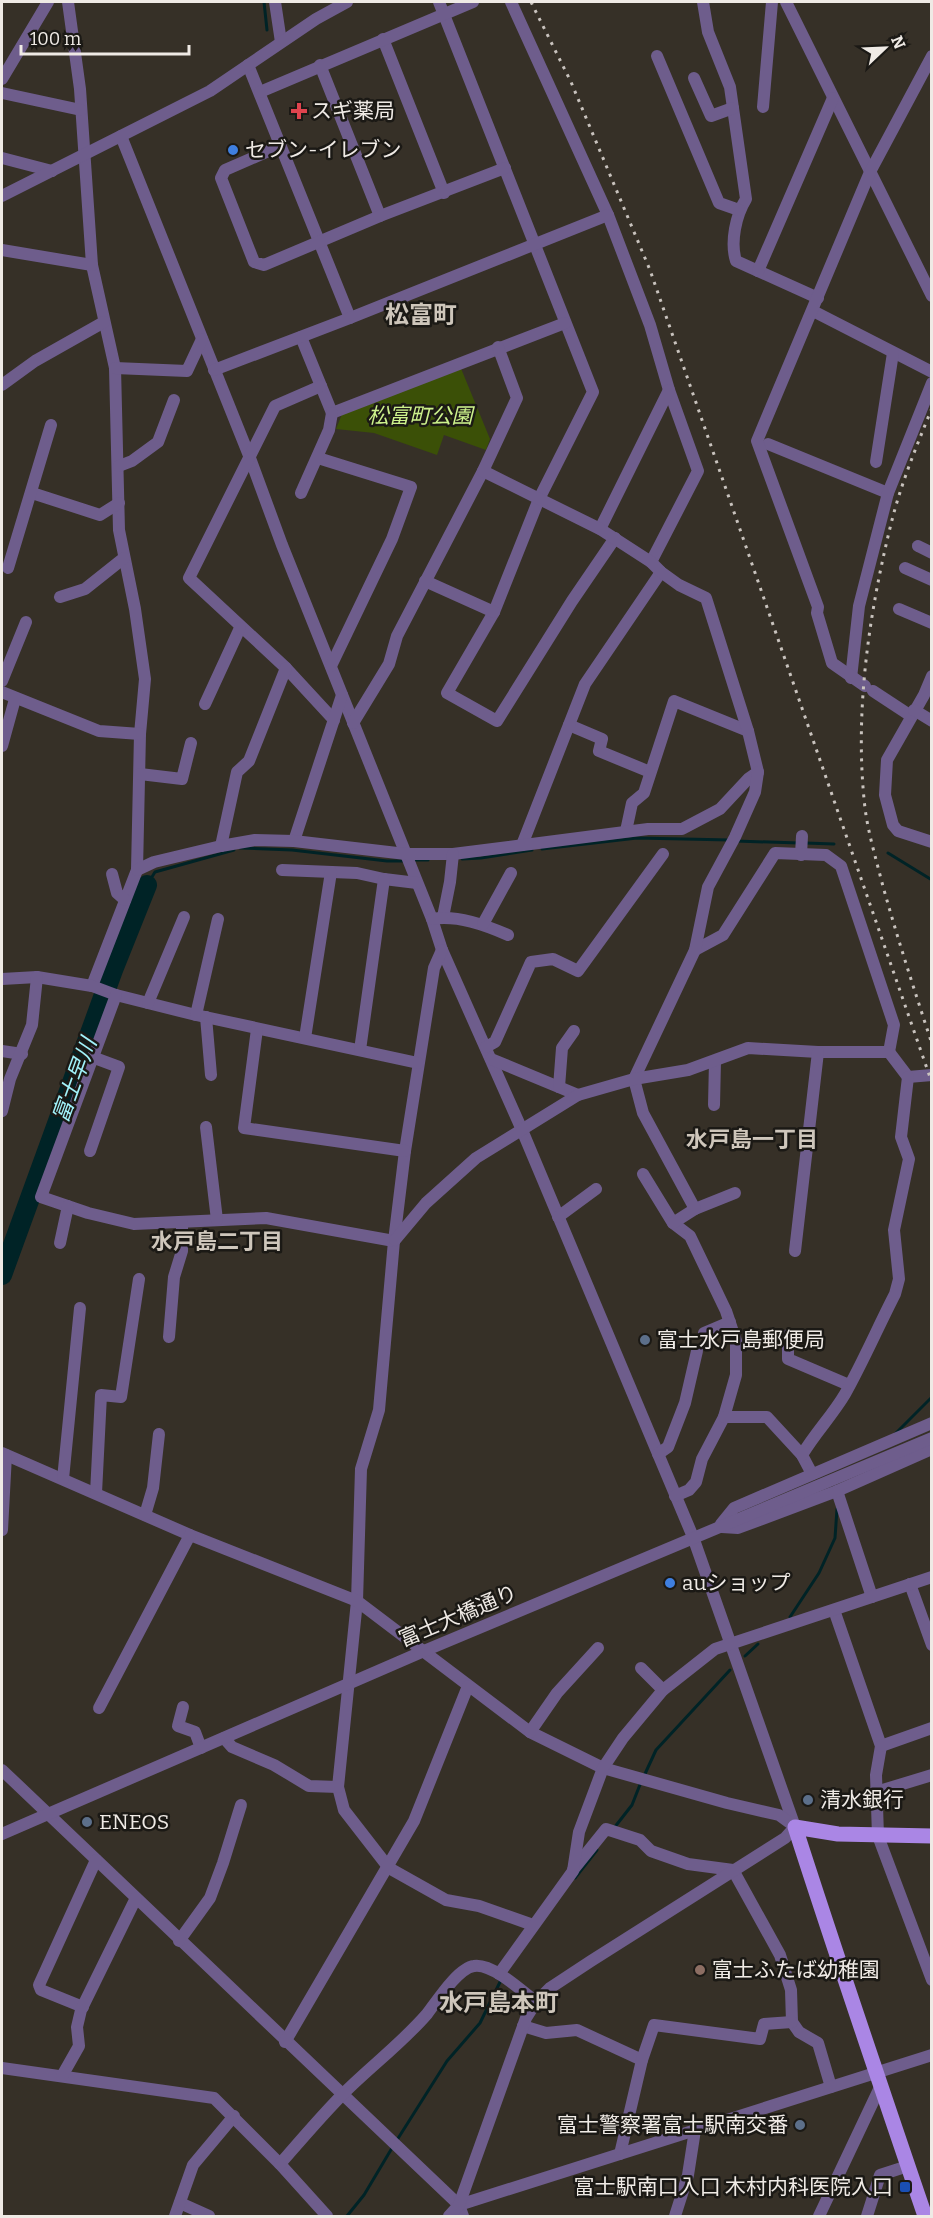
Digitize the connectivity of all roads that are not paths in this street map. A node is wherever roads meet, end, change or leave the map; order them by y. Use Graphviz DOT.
graph roads {
  1 [pos="48,2"];
  2 [pos="68,2"];
  3 [pos="275,2"];
  4 [pos="347,2"];
  5 [pos="473,2"];
  6 [pos="511,2"];
  7 [pos="703,2"];
  8 [pos="772,2"];
  9 [pos="786,2"];
  10 [pos="442,7"];
  11 [pos="383,39"];
  12 [pos="281,42"];
  13 [pos="657,56"];
  14 [pos="932,56"];
  15 [pos="248,65"];
  16 [pos="320,65"];
  17 [pos="694,78"];
  18 [pos="2,79"];
  19 [pos="260,92"];
  20 [pos="2,93"];
  21 [pos="833,98"];
  22 [pos="763,107"];
  23 [pos="733,108"];
  24 [pos="81,110"];
  25 [pos="121,136"];
  26 [pos="280,146"];
  27 [pos="85,154"];
  28 [pos="2,158"];
  29 [pos="505,168"];
  30 [pos="52,171"];
  31 [pos="870,171"];
  32 [pos="444,193"];
  33 [pos="2,196"];
  34 [pos="739,210"];
  35 [pos="608,215"];
  36 [pos="380,216"];
  37 [pos="319,243"];
  38 [pos="535,245"];
  39 [pos="2,250"];
  40 [pos="92,265"];
  41 [pos="758,271"];
  42 [pos="932,296"];
  43 [pos="815,304"];
  44 [pos="350,318"];
  45 [pos="104,322"];
  46 [pos="565,323"];
  47 [pos="301,337"];
  48 [pos="202,339"];
  49 [pos="498,348"];
  50 [pos="893,353"];
  51 [pos="115,369"];
  52 [pos="214,370"];
  53 [pos="932,372"];
  54 [pos="932,383"];
  55 [pos="2,385"];
  56 [pos="321,386"];
  57 [pos="669,390"];
  58 [pos="174,400"];
  59 [pos="332,413"];
  60 [pos="51,425"];
  61 [pos="768,444"];
  62 [pos="250,458"];
  63 [pos="318,458"];
  64 [pos="876,462"];
  65 [pos="119,466"];
  66 [pos="483,471"];
  67 [pos="32,493"];
  68 [pos="301,493"];
  69 [pos="888,493"];
  70 [pos="539,500"];
  71 [pos="119,503"];
  72 [pos="600,529"];
  73 [pos="615,538"];
  74 [pos="918,546"];
  75 [pos="932,553"];
  76 [pos="124,558"];
  77 [pos="651,562"];
  78 [pos="8,568"];
  79 [pos="905,568"];
  80 [pos="661,572"];
  81 [pos="932,580"];
  82 [pos="424,581"];
  83 [pos="60,597"];
  84 [pos="899,609"];
  85 [pos="494,612"];
  86 [pos="26,622"];
  87 [pos="932,623"];
  88 [pos="240,628"];
  89 [pos="331,666"];
  90 [pos="286,668"];
  91 [pos="932,676"];
  92 [pos="851,678"];
  93 [pos="2,681"];
  94 [pos="2,692"];
  95 [pos="342,695"];
  96 [pos="15,699"];
  97 [pos="205,704"];
  98 [pos="913,713"];
  99 [pos="334,720"];
  100 [pos="932,721"];
  101 [pos="353,723"];
  102 [pos="569,725"];
  103 [pos="748,731"];
  104 [pos="140,734"];
  105 [pos="191,743"];
  106 [pos="2,746"];
  107 [pos="758,771"];
  108 [pos="650,772"];
  109 [pos="140,774"];
  110 [pos="626,831"];
  111 [pos="294,841"];
  112 [pos="932,842"];
  113 [pos="522,845"];
  114 [pos="221,846"];
  115 [pos="663,854"];
  116 [pos="408,860"];
  117 [pos="453,860"];
  118 [pos="137,870"];
  119 [pos="282,870"];
  120 [pos="331,872"];
  121 [pos="511,873"];
  122 [pos="112,874"];
  123 [pos="384,879"];
  124 [pos="417,882"];
  125 [pos="125,900"];
  126 [pos="184,918"];
  127 [pos="437,918"];
  128 [pos="218,919"];
  129 [pos="483,924"];
  130 [pos="508,935"];
  131 [pos="442,950"];
  132 [pos="694,950"];
  133 [pos="37,977"];
  134 [pos="2,979"];
  135 [pos="92,986"];
  136 [pos="116,995"];
  137 [pos="148,1003"];
  138 [pos="201,1016"];
  139 [pos="257,1029"];
  140 [pos="574,1031"];
  141 [pos="305,1038"];
  142 [pos="486,1047"];
  143 [pos="360,1050"];
  144 [pos="2,1051"];
  145 [pos="818,1052"];
  146 [pos="889,1052"];
  147 [pos="21,1054"];
  148 [pos="92,1057"];
  149 [pos="491,1059"];
  150 [pos="715,1060"];
  151 [pos="418,1063"];
  152 [pos="210,1075"];
  153 [pos="932,1075"];
  154 [pos="908,1077"];
  155 [pos="634,1079"];
  156 [pos="559,1087"];
  157 [pos="578,1095"];
  158 [pos="714,1105"];
  159 [pos="2,1111"];
  160 [pos="206,1127"];
  161 [pos="522,1130"];
  162 [pos="90,1151"];
  163 [pos="405,1151"];
  164 [pos="643,1174"];
  165 [pos="596,1189"];
  166 [pos="735,1193"];
  167 [pos="68,1206"];
  168 [pos="695,1209"];
  169 [pos="558,1217"];
  170 [pos="217,1220"];
  171 [pos="182,1222"];
  172 [pos="673,1223"];
  173 [pos="394,1241"];
  174 [pos="60,1243"];
  175 [pos="795,1251"];
  176 [pos="139,1279"];
  177 [pos="80,1308"];
  178 [pos="730,1322"];
  179 [pos="704,1334"];
  180 [pos="788,1335"];
  181 [pos="168,1336"];
  182 [pos="698,1351"];
  183 [pos="849,1385"];
  184 [pos="724,1417"];
  185 [pos="932,1424"];
  186 [pos="159,1434"];
  187 [pos="932,1438"];
  188 [pos="932,1449"];
  189 [pos="4,1454"];
  190 [pos="658,1454"];
  191 [pos="802,1455"];
  192 [pos="812,1474"];
  193 [pos="63,1479"];
  194 [pos="837,1491"];
  195 [pos="96,1493"];
  196 [pos="675,1496"];
  197 [pos="145,1515"];
  198 [pos="718,1527"];
  199 [pos="2,1530"];
  200 [pos="190,1535"];
  201 [pos="693,1537"];
  202 [pos="932,1577"];
  203 [pos="910,1584"];
  204 [pos="872,1597"];
  205 [pos="357,1600"];
  206 [pos="834,1610"];
  207 [pos="731,1644"];
  208 [pos="932,1645"];
  209 [pos="598,1648"];
  210 [pos="424,1651"];
  211 [pos="641,1668"];
  212 [pos="348,1684"];
  213 [pos="468,1686"];
  214 [pos="663,1690"];
  215 [pos="183,1707"];
  216 [pos="99,1708"];
  217 [pos="932,1728"];
  218 [pos="530,1732"];
  219 [pos="224,1738"];
  220 [pos="881,1746"];
  221 [pos="201,1748"];
  222 [pos="603,1768"];
  223 [pos="2,1770"];
  224 [pos="932,1775"];
  225 [pos="338,1787"];
  226 [pos="876,1792"];
  227 [pos="241,1805"];
  228 [pos="48,1814"];
  229 [pos="795,1827"];
  230 [pos="2,1834"];
  231 [pos="878,1836"];
  232 [pos="932,1836"];
  233 [pos="96,1860"];
  234 [pos="389,1868"];
  235 [pos="734,1870"];
  236 [pos="573,1871"];
  237 [pos="135,1898"];
  238 [pos="533,1925"];
  239 [pos="179,1941"];
  240 [pos="927,1951"];
  241 [pos="499,1974"];
  242 [pos="932,1980"];
  243 [pos="536,2002"];
  244 [pos="83,2007"];
  245 [pos="792,2022"];
  246 [pos="523,2026"];
  247 [pos="285,2042"];
  248 [pos="932,2055"];
  249 [pos="642,2060"];
  250 [pos="2,2068"];
  251 [pos="62,2076"];
  252 [pos="879,2079"];
  253 [pos="831,2087"];
  254 [pos="344,2094"];
  255 [pos="234,2116"];
  256 [pos="695,2130"];
  257 [pos="620,2154"];
  258 [pos="280,2164"];
  259 [pos="908,2166"];
  260 [pos="180,2203"];
  261 [pos="461,2211"];
  262 [pos="325,2216"];
  263 [pos="175,2217"];
  264 [pos="210,2217"];
  265 [pos="449,2217"];
  266 [pos="675,2217"];
  267 [pos="819,2217"];
  268 [pos="867,2217"];
  269 [pos="925,2217"];
  1 -- 18 [label="street"];
  2 -- 24 [label="street"];
  3 -- 12 [label="street"];
  4 -- 12 [label="street"];
  5 -- 10 [label="street"];
  6 -- 35 [label="street"];
  7 -- 23 [label="street"];
  8 -- 22 [label="street"];
  9 -- 21 [label="street"];
  10 -- 11 [label="street"];
  10 -- 29 [label="street"];
  11 -- 16 [label="street"];
  11 -- 32 [label="street"];
  12 -- 15 [label="street"];
  13 -- 34 [label="street"];
  14 -- 31 [label="street"];
  15 -- 19 [label="street"];
  15 -- 25 [label="street"];
  16 -- 19 [label="street"];
  16 -- 36 [label="street"];
  17 -- 23 [label="street"];
  19 -- 26 [label="street"];
  20 -- 24 [label="street"];
  21 -- 31 [label="street"];
  21 -- 41 [label="street"];
  23 -- 34 [label="street"];
  24 -- 27 [label="street"];
  25 -- 27 [label="street"];
  25 -- 48 [label="street"];
  26 -- 37 [label="street"];
  26 -- 37 [label="street"];
  27 -- 30 [label="street"];
  27 -- 40 [label="street"];
  28 -- 30 [label="street"];
  29 -- 32 [label="street"];
  29 -- 38 [label="street"];
  30 -- 33 [label="street"];
  31 -- 42 [label="street"];
  31 -- 43 [label="street"];
  32 -- 36 [label="street"];
  34 -- 41 [label="street"];
  35 -- 38 [label="street"];
  35 -- 57 [label="street"];
  36 -- 37 [label="street"];
  37 -- 44 [label="street"];
  38 -- 44 [label="street"];
  38 -- 46 [label="street"];
  39 -- 40 [label="street"];
  40 -- 45 [label="street"];
  41 -- 43 [label="street"];
  43 -- 50 [label="street"];
  43 -- 92 [label="street"];
  44 -- 47 [label="street"];
  45 -- 51 [label="street"];
  45 -- 55 [label="street"];
  46 -- 49 [label="street"];
  46 -- 70 [label="street"];
  47 -- 52 [label="street"];
  47 -- 56 [label="street"];
  48 -- 51 [label="street"];
  48 -- 52 [label="street"];
  49 -- 59 [label="street"];
  49 -- 66 [label="street"];
  50 -- 53 [label="street"];
  50 -- 64 [label="street"];
  51 -- 65 [label="street"];
  52 -- 62 [label="street"];
  54 -- 69 [label="street"];
  56 -- 59 [label="street"];
  56 -- 62 [label="street"];
  57 -- 72 [label="street"];
  57 -- 77 [label="street"];
  58 -- 65 [label="street"];
  59 -- 63 [label="street"];
  60 -- 67 [label="street"];
  61 -- 69 [label="street"];
  62 -- 88 [label="street"];
  62 -- 89 [label="street"];
  63 -- 68 [label="street"];
  63 -- 89 [label="street"];
  65 -- 71 [label="street"];
  66 -- 70 [label="street"];
  66 -- 82 [label="street"];
  67 -- 71 [label="street"];
  67 -- 78 [label="street"];
  69 -- 92 [label="street"];
  70 -- 72 [label="street"];
  70 -- 85 [label="street"];
  71 -- 76 [label="street"];
  72 -- 73 [label="street"];
  73 -- 77 [label="street"];
  73 -- 85 [label="street"];
  74 -- 75 [label="street"];
  76 -- 83 [label="street"];
  76 -- 104 [label="street"];
  77 -- 80 [label="street"];
  79 -- 81 [label="street"];
  80 -- 102 [label="street"];
  80 -- 103 [label="street"];
  82 -- 85 [label="street"];
  82 -- 101 [label="street"];
  84 -- 87 [label="street"];
  86 -- 93 [label="street"];
  88 -- 90 [label="street"];
  88 -- 97 [label="street"];
  89 -- 95 [label="street"];
  90 -- 99 [label="street"];
  90 -- 114 [label="street"];
  91 -- 98 [label="street"];
  92 -- 98 [label="street"];
  94 -- 96 [label="street"];
  95 -- 99 [label="street"];
  95 -- 101 [label="street"];
  96 -- 104 [label="street"];
  96 -- 106 [label="street"];
  98 -- 100 [label="street"];
  98 -- 112 [label="street"];
  99 -- 111 [label="street"];
  101 -- 116 [label="street"];
  102 -- 108 [label="street"];
  102 -- 113 [label="street"];
  103 -- 107 [label="street"];
  103 -- 108 [label="street"];
  104 -- 109 [label="street"];
  105 -- 109 [label="street"];
  107 -- 110 [label="street"];
  107 -- 132 [label="street"];
  108 -- 110 [label="street"];
  109 -- 118 [label="street"];
  110 -- 113 [label="street"];
  111 -- 114 [label="street"];
  111 -- 116 [label="street"];
  113 -- 117 [label="street"];
  114 -- 118 [label="street"];
  115 -- 142 [label="street"];
  116 -- 117 [label="street"];
  116 -- 124 [label="street"];
  117 -- 127 [label="street"];
  118 -- 125 [label="street"];
  119 -- 120 [label="street"];
  120 -- 123 [label="street"];
  120 -- 141 [label="street"];
  121 -- 129 [label="street"];
  122 -- 125 [label="street"];
  123 -- 124 [label="street"];
  123 -- 143 [label="street"];
  124 -- 127 [label="street"];
  125 -- 135 [label="street"];
  126 -- 137 [label="street"];
  127 -- 129 [label="street"];
  127 -- 131 [label="street"];
  128 -- 138 [label="street"];
  129 -- 130 [label="street"];
  131 -- 142 [label="street"];
  131 -- 151 [label="street"];
  132 -- 146 [label="street"];
  132 -- 155 [label="street"];
  133 -- 134 [label="street"];
  133 -- 135 [label="street"];
  133 -- 147 [label="street"];
  135 -- 136 [label="street"];
  136 -- 137 [label="street"];
  136 -- 148 [label="street"];
  137 -- 138 [label="street"];
  138 -- 139 [label="street"];
  138 -- 152 [label="street"];
  139 -- 141 [label="street"];
  139 -- 163 [label="street"];
  140 -- 156 [label="street"];
  141 -- 143 [label="street"];
  142 -- 149 [label="street"];
  143 -- 151 [label="street"];
  144 -- 147 [label="street"];
  145 -- 146 [label="street"];
  145 -- 150 [label="street"];
  145 -- 175 [label="street"];
  146 -- 154 [label="street"];
  147 -- 159 [label="street"];
  148 -- 162 [label="street"];
  148 -- 167 [label="street"];
  149 -- 156 [label="street"];
  149 -- 161 [label="street"];
  150 -- 155 [label="street"];
  150 -- 158 [label="street"];
  151 -- 163 [label="street"];
  153 -- 154 [label="street"];
  154 -- 183 [label="street"];
  155 -- 157 [label="street"];
  155 -- 168 [label="street"];
  156 -- 157 [label="street"];
  157 -- 161 [label="street"];
  160 -- 170 [label="street"];
  161 -- 169 [label="street"];
  161 -- 173 [label="street"];
  163 -- 173 [label="street"];
  164 -- 172 [label="street"];
  165 -- 169 [label="street"];
  166 -- 168 [label="street"];
  167 -- 171 [label="street"];
  167 -- 174 [label="street"];
  168 -- 172 [label="street"];
  169 -- 190 [label="street"];
  170 -- 171 [label="street"];
  170 -- 173 [label="street"];
  171 -- 181 [label="street"];
  172 -- 178 [label="street"];
  173 -- 205 [label="street"];
  176 -- 195 [label="street"];
  177 -- 193 [label="street"];
  178 -- 179 [label="street"];
  178 -- 184 [label="street"];
  180 -- 183 [label="street"];
  182 -- 190 [label="street"];
  183 -- 191 [label="street"];
  184 -- 191 [label="street"];
  184 -- 196 [label="street"];
  185 -- 192 [label="street"];
  186 -- 197 [label="street"];
  187 -- 198 [label="street, 富士大橋通り"];
  188 -- 194 [label="street"];
  189 -- 193 [label="street"];
  189 -- 199 [label="street"];
  190 -- 196 [label="street"];
  191 -- 192 [label="street"];
  192 -- 198 [label="street"];
  193 -- 195 [label="street"];
  194 -- 198 [label="street"];
  194 -- 204 [label="street"];
  195 -- 197 [label="street"];
  196 -- 201 [label="street"];
  197 -- 200 [label="street"];
  198 -- 201 [label="street, 富士大橋通り"];
  200 -- 205 [label="street"];
  200 -- 216 [label="street"];
  201 -- 207 [label="street"];
  201 -- 210 [label="street, 富士大橋通り"];
  202 -- 203 [label="street"];
  203 -- 204 [label="street"];
  203 -- 208 [label="street"];
  204 -- 206 [label="street"];
  205 -- 210 [label="street"];
  205 -- 212 [label="street"];
  206 -- 207 [label="street"];
  206 -- 220 [label="street"];
  207 -- 214 [label="street"];
  207 -- 229 [label="street"];
  209 -- 218 [label="street"];
  210 -- 212 [label="street, 富士大橋通り"];
  210 -- 213 [label="street"];
  211 -- 214 [label="street"];
  212 -- 219 [label="street, 富士大橋通り"];
  212 -- 225 [label="street"];
  213 -- 218 [label="street"];
  213 -- 234 [label="street"];
  214 -- 222 [label="street"];
  215 -- 221 [label="street"];
  217 -- 220 [label="street"];
  218 -- 222 [label="street"];
  219 -- 221 [label="street, 富士大橋通り"];
  219 -- 225 [label="street"];
  220 -- 226 [label="street"];
  221 -- 228 [label="street, 富士大橋通り"];
  222 -- 229 [label="street"];
  222 -- 236 [label="street"];
  223 -- 228 [label="street"];
  224 -- 226 [label="street"];
  225 -- 234 [label="street"];
  226 -- 231 [label="street"];
  227 -- 239 [label="street"];
  228 -- 230 [label="street, 富士大橋通り"];
  228 -- 233 [label="street"];
  229 -- 231 [label="main road"];
  229 -- 235 [label="street"];
  229 -- 252 [label="main road"];
  231 -- 232 [label="main road"];
  231 -- 240 [label="street"];
  233 -- 237 [label="street"];
  233 -- 244 [label="street"];
  234 -- 238 [label="street"];
  234 -- 247 [label="street"];
  235 -- 236 [label="street"];
  235 -- 243 [label="street"];
  235 -- 245 [label="street"];
  236 -- 238 [label="street"];
  237 -- 239 [label="street"];
  237 -- 244 [label="street"];
  238 -- 241 [label="street"];
  239 -- 247 [label="street"];
  240 -- 242 [label="street"];
  241 -- 243 [label="street"];
  241 -- 254 [label="street"];
  243 -- 246 [label="street"];
  244 -- 251 [label="street"];
  245 -- 249 [label="street"];
  245 -- 253 [label="street"];
  246 -- 249 [label="street"];
  246 -- 261 [label="street"];
  247 -- 254 [label="street"];
  248 -- 252 [label="street"];
  249 -- 257 [label="street"];
  250 -- 251 [label="street"];
  251 -- 255 [label="street"];
  252 -- 253 [label="street"];
  252 -- 259 [label="main road"];
  252 -- 267 [label="street"];
  253 -- 256 [label="street"];
  254 -- 258 [label="street"];
  254 -- 261 [label="street"];
  255 -- 258 [label="street"];
  255 -- 260 [label="street"];
  256 -- 257 [label="street"];
  256 -- 266 [label="street"];
  257 -- 261 [label="street"];
  258 -- 262 [label="street"];
  259 -- 268 [label="street"];
  259 -- 269 [label="main road"];
  260 -- 263 [label="street"];
  260 -- 264 [label="street"];
  261 -- 265 [label="street"];
}
